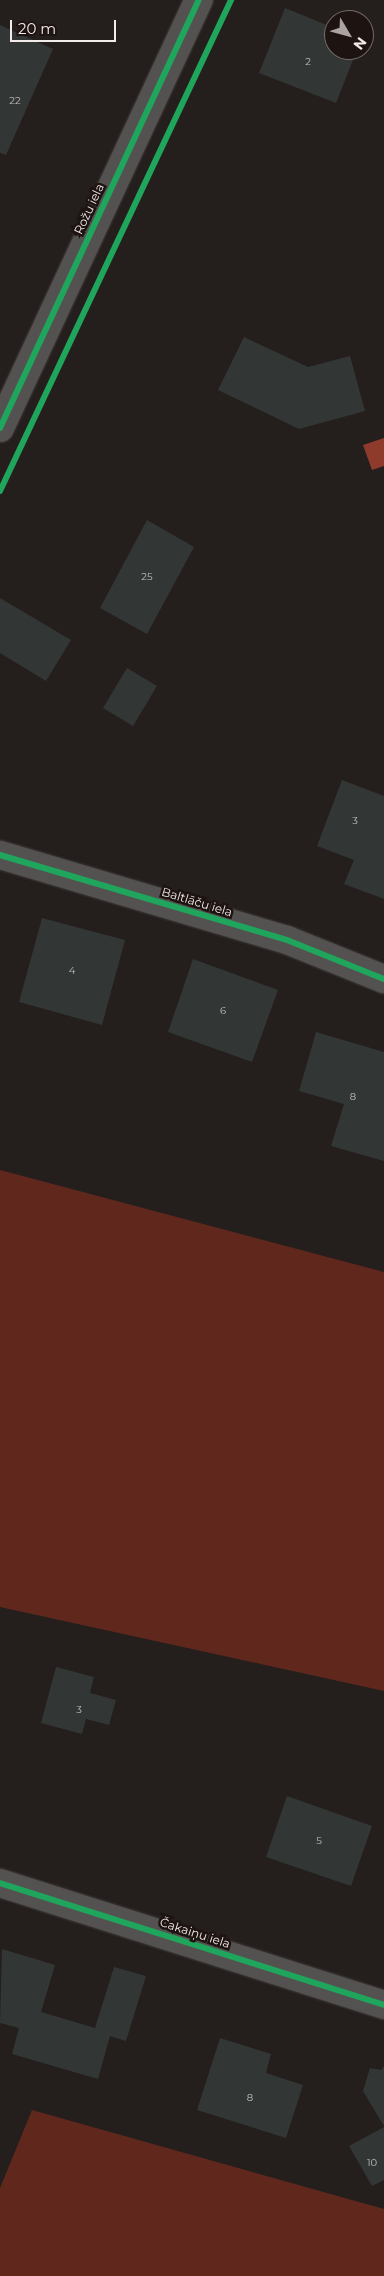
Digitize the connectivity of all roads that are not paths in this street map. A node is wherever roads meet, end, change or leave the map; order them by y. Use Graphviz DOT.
graph roads {
  1 [pos="199,0"];
  2 [pos="0,428"];
  3 [pos="0,855"];
  4 [pos="384,978"];
  5 [pos="0,1883"];
  6 [pos="384,2005"];
  1 -- 2 [label="street, Rožu iela"];
  3 -- 4 [label="street, Baltlāču iela"];
  5 -- 6 [label="street, Čakaiņu iela"];
}
